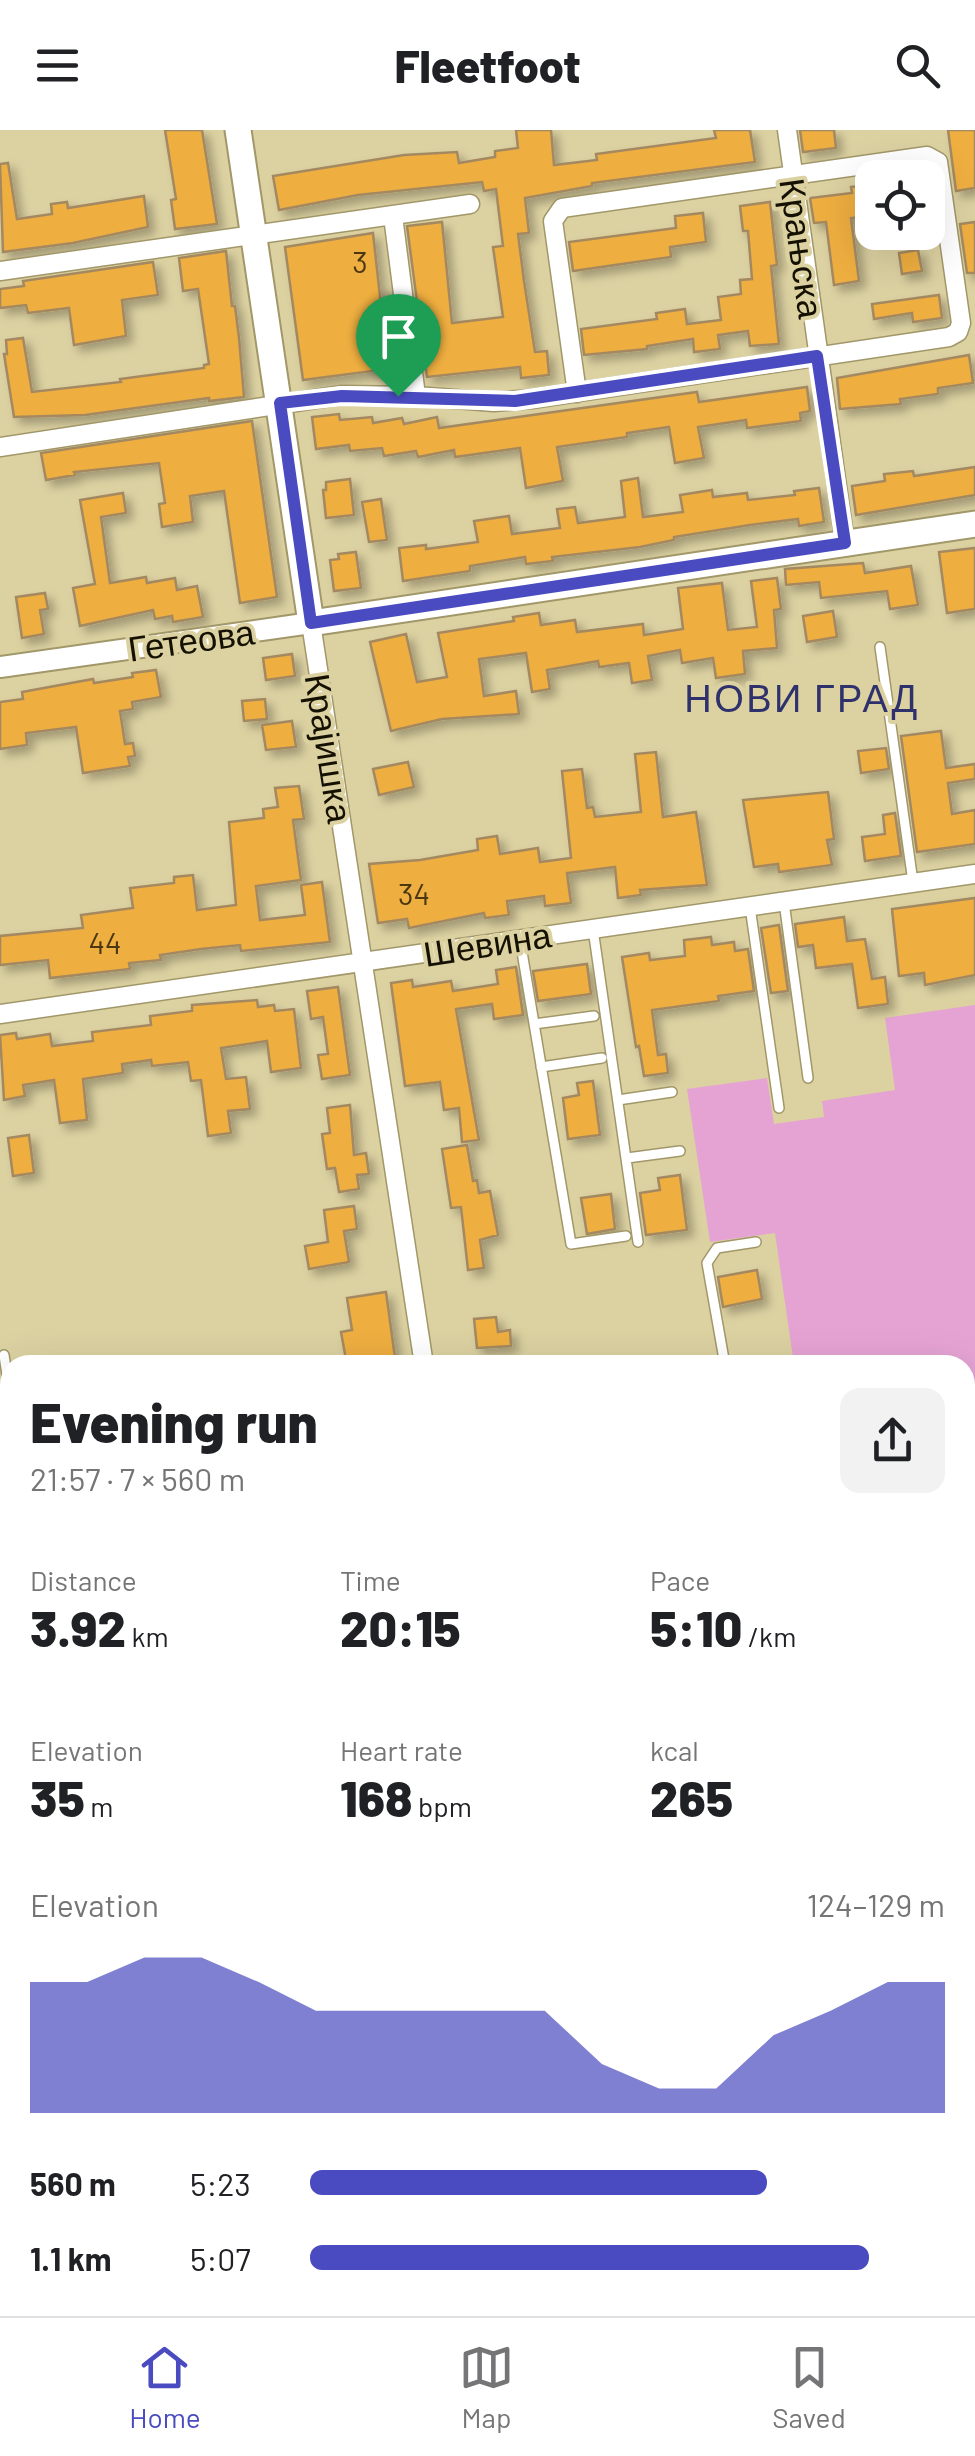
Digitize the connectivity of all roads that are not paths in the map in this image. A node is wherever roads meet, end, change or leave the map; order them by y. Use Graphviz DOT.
graph roads {
  1 [pos="238,130"];
  2 [pos="786,130"];
  3 [pos="793,173"];
  4 [pos="470,204"];
  5 [pos="393,216"];
  6 [pos="254,233"];
  7 [pos="0,270"];
  8 [pos="817,356"];
  9 [pos="576,393"];
  10 [pos="416,396"];
  11 [pos="280,403"];
  12 [pos="0,446"];
  13 [pos="975,524"];
  14 [pos="845,543"];
  15 [pos="311,623"];
  16 [pos="880,648"];
  17 [pos="0,667"];
  18 [pos="975,874"];
  19 [pos="913,883"];
  20 [pos="784,902"];
  21 [pos="750,906"];
  22 [pos="592,926"];
  23 [pos="519,937"];
  24 [pos="362,962"];
  25 [pos="0,1014"];
  26 [pos="594,1016"];
  27 [pos="534,1024"];
  28 [pos="602,1058"];
  29 [pos="541,1067"];
  30 [pos="808,1078"];
  31 [pos="672,1092"];
  32 [pos="618,1100"];
  33 [pos="779,1108"];
  34 [pos="680,1151"];
  35 [pos="626,1158"];
  36 [pos="626,1236"];
  37 [pos="638,1242"];
  38 [pos="756,1242"];
  39 [pos="422,1355"];
  40 [pos="723,1355"];
  1 -- 6 [label="main road, Крајишка"];
  2 -- 3 [label="street, Крањска"];
  3 -- 8 [label="street, Крањска"];
  3 -- 8 [label="street"];
  3 -- 9 [label="street"];
  4 -- 5 [label="street"];
  5 -- 6 [label="street"];
  5 -- 10 [label="street"];
  6 -- 7 [label="street"];
  6 -- 11 [label="main road, Крајишка"];
  8 -- 9 [label="street"];
  8 -- 14 [label="street, Крањска"];
  9 -- 10 [label="street"];
  10 -- 11 [label="street"];
  11 -- 12 [label="street"];
  11 -- 15 [label="main road, Крајишка"];
  13 -- 14 [label="main road, Гетеова"];
  14 -- 15 [label="main road, Гетеова"];
  15 -- 17 [label="street, Гетеова"];
  15 -- 24 [label="street, Крајишка"];
  16 -- 19 [label="lane"];
  18 -- 19 [label="street, Шевина"];
  19 -- 20 [label="street, Шевина"];
  20 -- 21 [label="street, Шевина"];
  20 -- 30 [label="lane"];
  21 -- 22 [label="street, Шевина"];
  21 -- 33 [label="lane"];
  22 -- 23 [label="street, Шевина"];
  22 -- 32 [label="lane"];
  23 -- 24 [label="street, Шевина"];
  23 -- 27 [label="lane"];
  24 -- 25 [label="street, Шевина"];
  24 -- 39 [label="street, Крајишка"];
  26 -- 27 [label="lane"];
  27 -- 29 [label="lane"];
  28 -- 29 [label="lane"];
  29 -- 36 [label="lane"];
  31 -- 32 [label="lane"];
  32 -- 35 [label="lane"];
  34 -- 35 [label="lane"];
  35 -- 37 [label="lane"];
  38 -- 40 [label="lane"];
}
